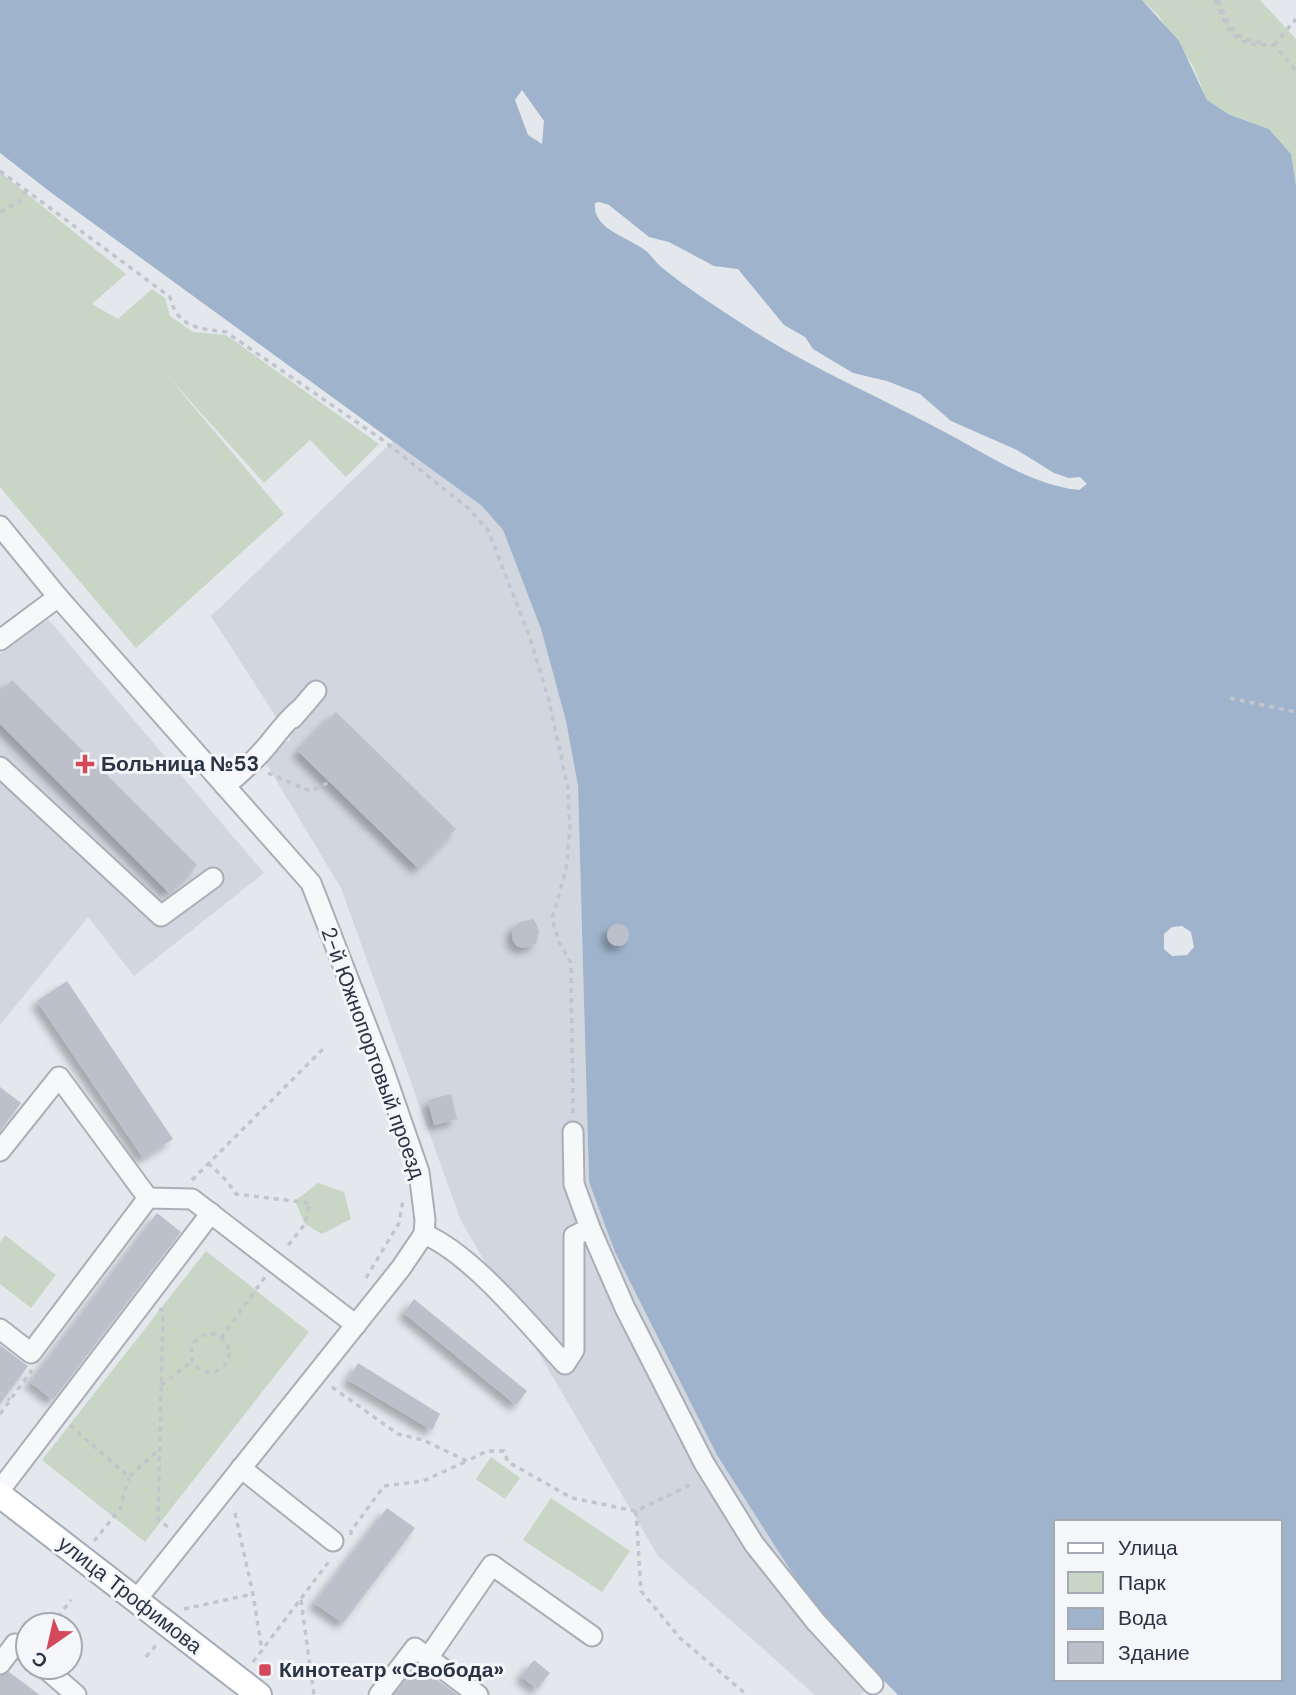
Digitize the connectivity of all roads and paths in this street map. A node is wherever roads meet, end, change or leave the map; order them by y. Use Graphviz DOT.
graph roads {
  1 [pos="1217,0"];
  2 [pos="1296,19"];
  3 [pos="1274,45"];
  4 [pos="1296,70"];
  5 [pos="0,171"];
  6 [pos="26,191"];
  7 [pos="0,212"];
  8 [pos="0,526"];
  9 [pos="58,597"];
  10 [pos="0,640"];
  11 [pos="316,691"];
  12 [pos="1230,698"];
  13 [pos="1296,712"];
  14 [pos="250,764"];
  15 [pos="0,767"];
  16 [pos="330,782"];
  17 [pos="225,786"];
  18 [pos="213,878"];
  19 [pos="325,1047"];
  20 [pos="573,1132"];
  21 [pos="0,1152"];
  22 [pos="208,1163"];
  23 [pos="148,1198"];
  24 [pos="179,1198"];
  25 [pos="403,1198"];
  26 [pos="211,1213"];
  27 [pos="590,1228"];
  28 [pos="424,1234"];
  29 [pos="276,1263"];
  30 [pos="361,1287"];
  31 [pos="163,1311"];
  32 [pos="356,1325"];
  33 [pos="0,1329"];
  34 [pos="221,1338"];
  35 [pos="193,1361"];
  36 [pos="34,1367"];
  37 [pos="161,1385"];
  38 [pos="332,1387"];
  39 [pos="0,1392"];
  40 [pos="10,1400"];
  41 [pos="0,1413"];
  42 [pos="58,1415"];
  43 [pos="159,1449"];
  44 [pos="467,1461"];
  45 [pos="241,1468"];
  46 [pos="712,1475"];
  47 [pos="129,1478"];
  48 [pos="0,1493"];
  49 [pos="636,1511"];
  50 [pos="235,1513"];
  51 [pos="176,1517"];
  52 [pos="351,1531"];
  53 [pos="94,1541"];
  54 [pos="333,1541"];
  55 [pos="330,1561"];
  56 [pos="253,1594"];
  57 [pos="137,1599"];
  58 [pos="301,1599"];
  59 [pos="71,1600"];
  60 [pos="185,1608"];
  61 [pos="63,1611"];
  62 [pos="592,1636"];
  63 [pos="14,1645"];
  64 [pos="262,1651"];
  65 [pos="428,1658"];
  66 [pos="253,1662"];
  67 [pos="0,1664"];
  68 [pos="60,1681"];
  69 [pos="873,1684"];
  70 [pos="76,1695"];
  71 [pos="259,1695"];
  72 [pos="314,1695"];
  73 [pos="379,1695"];
  74 [pos="478,1695"];
  75 [pos="747,1695"];
  1 -- 3 [label="path"];
  2 -- 3 [label="path"];
  3 -- 4 [label="path"];
  5 -- 6 [label="path"];
  6 -- 7 [label="path"];
  6 -- 20 [label="path"];
  8 -- 9 [label="street, 2-й Южнопортовый проезд"];
  9 -- 10 [label="street"];
  9 -- 17 [label="street, 2-й Южнопортовый проезд"];
  11 -- 14 [label="street"];
  12 -- 13 [label="path"];
  14 -- 16 [label="path"];
  14 -- 17 [label="street"];
  15 -- 18 [label="street"];
  17 -- 28 [label="street, 2-й Южнопортовый проезд"];
  19 -- 22 [label="path"];
  20 -- 27 [label="street"];
  21 -- 23 [label="street"];
  22 -- 24 [label="path"];
  22 -- 29 [label="path"];
  23 -- 24 [label="street"];
  23 -- 33 [label="street"];
  24 -- 26 [label="street"];
  25 -- 30 [label="path"];
  26 -- 29 [label="street"];
  26 -- 42 [label="street"];
  27 -- 28 [label="street"];
  27 -- 46 [label="street"];
  28 -- 32 [label="street"];
  29 -- 32 [label="street"];
  29 -- 34 [label="path"];
  31 -- 37 [label="path"];
  32 -- 45 [label="street"];
  34 -- 35 [label="path"];
  34 -- 35 [label="path"];
  35 -- 37 [label="path"];
  36 -- 40 [label="path"];
  37 -- 43 [label="path"];
  38 -- 44 [label="path"];
  39 -- 40 [label="path"];
  40 -- 41 [label="path"];
  42 -- 47 [label="path"];
  42 -- 48 [label="street"];
  43 -- 47 [label="path"];
  43 -- 51 [label="path"];
  44 -- 49 [label="path"];
  44 -- 52 [label="path"];
  45 -- 54 [label="street"];
  45 -- 57 [label="street"];
  46 -- 49 [label="path"];
  46 -- 69 [label="street"];
  47 -- 53 [label="path"];
  48 -- 57 [label="main road, улица Трофимова"];
  49 -- 75 [label="path"];
  50 -- 56 [label="path"];
  55 -- 58 [label="path"];
  56 -- 60 [label="path"];
  56 -- 64 [label="path"];
  57 -- 71 [label="main road, улица Трофимова"];
  58 -- 64 [label="path"];
  58 -- 72 [label="path"];
  59 -- 61 [label="path"];
  62 -- 65 [label="street"];
  63 -- 67 [label="street"];
  64 -- 66 [label="path"];
  65 -- 73 [label="street"];
  65 -- 74 [label="street"];
  68 -- 70 [label="street"];
}
